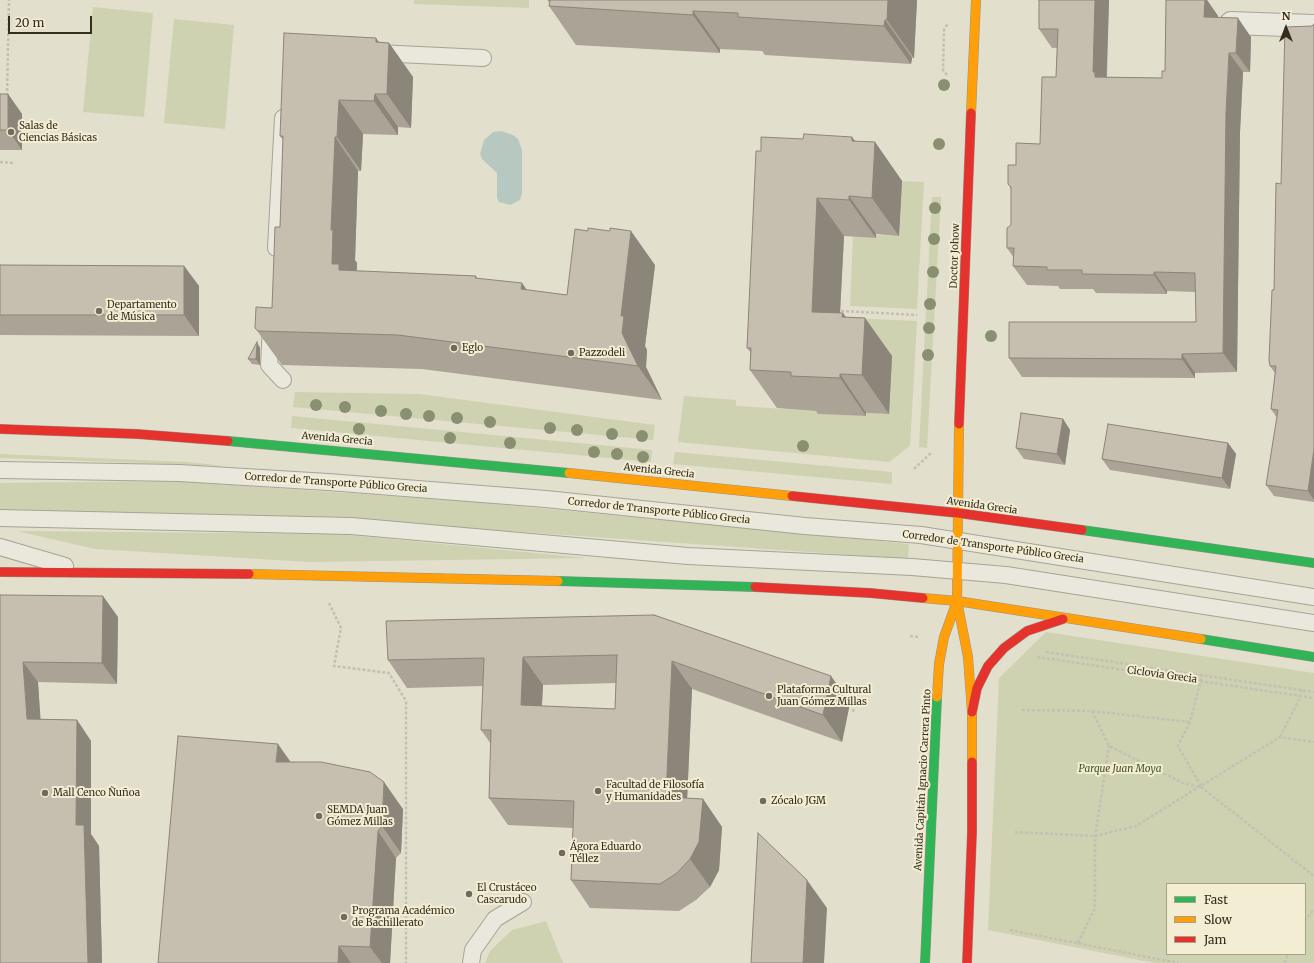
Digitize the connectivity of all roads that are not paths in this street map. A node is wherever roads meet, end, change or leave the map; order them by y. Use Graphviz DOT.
graph roads {
  1 [pos="976,0"];
  2 [pos="1231,23"];
  3 [pos="1314,26"];
  4 [pos="365,53"];
  5 [pos="483,58"];
  6 [pos="284,105"];
  7 [pos="275,264"];
  8 [pos="272,312"];
  9 [pos="284,380"];
  10 [pos="0,429"];
  11 [pos="0,470"];
  12 [pos="958,513"];
  13 [pos="0,518"];
  14 [pos="957,540"];
  15 [pos="0,547"];
  16 [pos="1314,563"];
  17 [pos="957,571"];
  18 [pos="0,572"];
  19 [pos="112,572"];
  20 [pos="1314,597"];
  21 [pos="957,601"];
  22 [pos="1068,618"];
  23 [pos="1314,623"];
  24 [pos="1314,657"];
  25 [pos="972,712"];
  26 [pos="523,902"];
  27 [pos="470,963"];
  28 [pos="925,963"];
  29 [pos="967,963"];
  1 -- 12 [label="main road, Doctor Johow"];
  2 -- 3 [label="street"];
  4 -- 5 [label="lane"];
  6 -- 7 [label="lane"];
  8 -- 9 [label="lane"];
  10 -- 12 [label="main road, Avenida Grecia"];
  11 -- 14 [label="lane, Corredor de Transporte Público Grecia"];
  12 -- 14 [label="main road, Avenida Capitán Ignacio Carrera Pinto"];
  12 -- 16 [label="main road, Avenida Grecia"];
  13 -- 17 [label="lane"];
  14 -- 17 [label="main road, Avenida Capitán Ignacio Carrera Pinto"];
  14 -- 20 [label="lane, Corredor de Transporte Público Grecia"];
  15 -- 19 [label="lane"];
  17 -- 21 [label="main road, Avenida Capitán Ignacio Carrera Pinto"];
  17 -- 23 [label="lane"];
  18 -- 19 [label="main road"];
  19 -- 21 [label="main road"];
  21 -- 22 [label="main road"];
  21 -- 25 [label="main road, Avenida Capitán Ignacio Carrera Pinto"];
  21 -- 28 [label="main road, Avenida Capitán Ignacio Carrera Pinto"];
  22 -- 24 [label="main road"];
  22 -- 25 [label="main road"];
  25 -- 29 [label="main road, Avenida Capitán Ignacio Carrera Pinto"];
  26 -- 27 [label="lane"];
}
